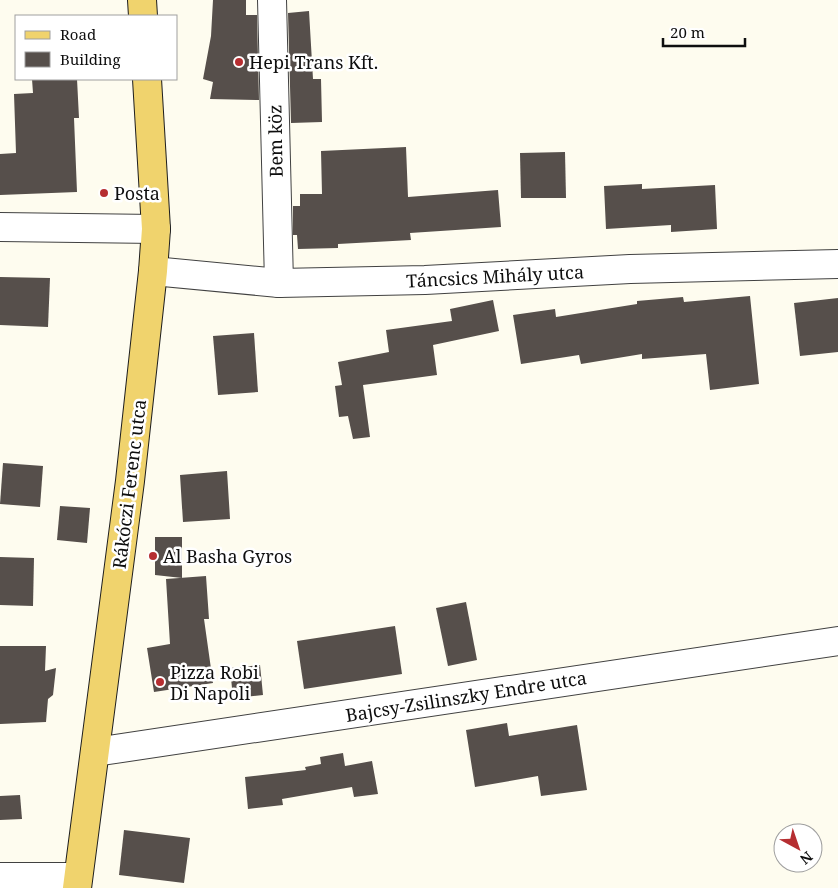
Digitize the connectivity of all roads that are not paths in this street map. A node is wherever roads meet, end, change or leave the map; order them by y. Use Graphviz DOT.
graph roads {
  1 [pos="142,0"];
  2 [pos="272,0"];
  3 [pos="143,15"];
  4 [pos="147,80"];
  5 [pos="0,228"];
  6 [pos="156,229"];
  7 [pos="838,264"];
  8 [pos="153,271"];
  9 [pos="279,283"];
  10 [pos="838,641"];
  11 [pos="94,752"];
  12 [pos="0,877"];
  13 [pos="78,883"];
  1 -- 3 [label="main road"];
  2 -- 9 [label="street, Bem köz"];
  4 -- 6 [label="main road, Rákóczi Ferenc utca"];
  5 -- 6 [label="street"];
  6 -- 8 [label="main road, Rákóczi Ferenc utca"];
  7 -- 9 [label="street, Táncsics Mihály utca"];
  8 -- 9 [label="street, Táncsics Mihály utca"];
  8 -- 11 [label="main road, Rákóczi Ferenc utca"];
  10 -- 11 [label="street, Bajcsy-Zsilinszky Endre utca"];
  11 -- 13 [label="main road, Rákóczi Ferenc utca"];
  12 -- 13 [label="street"];
}
